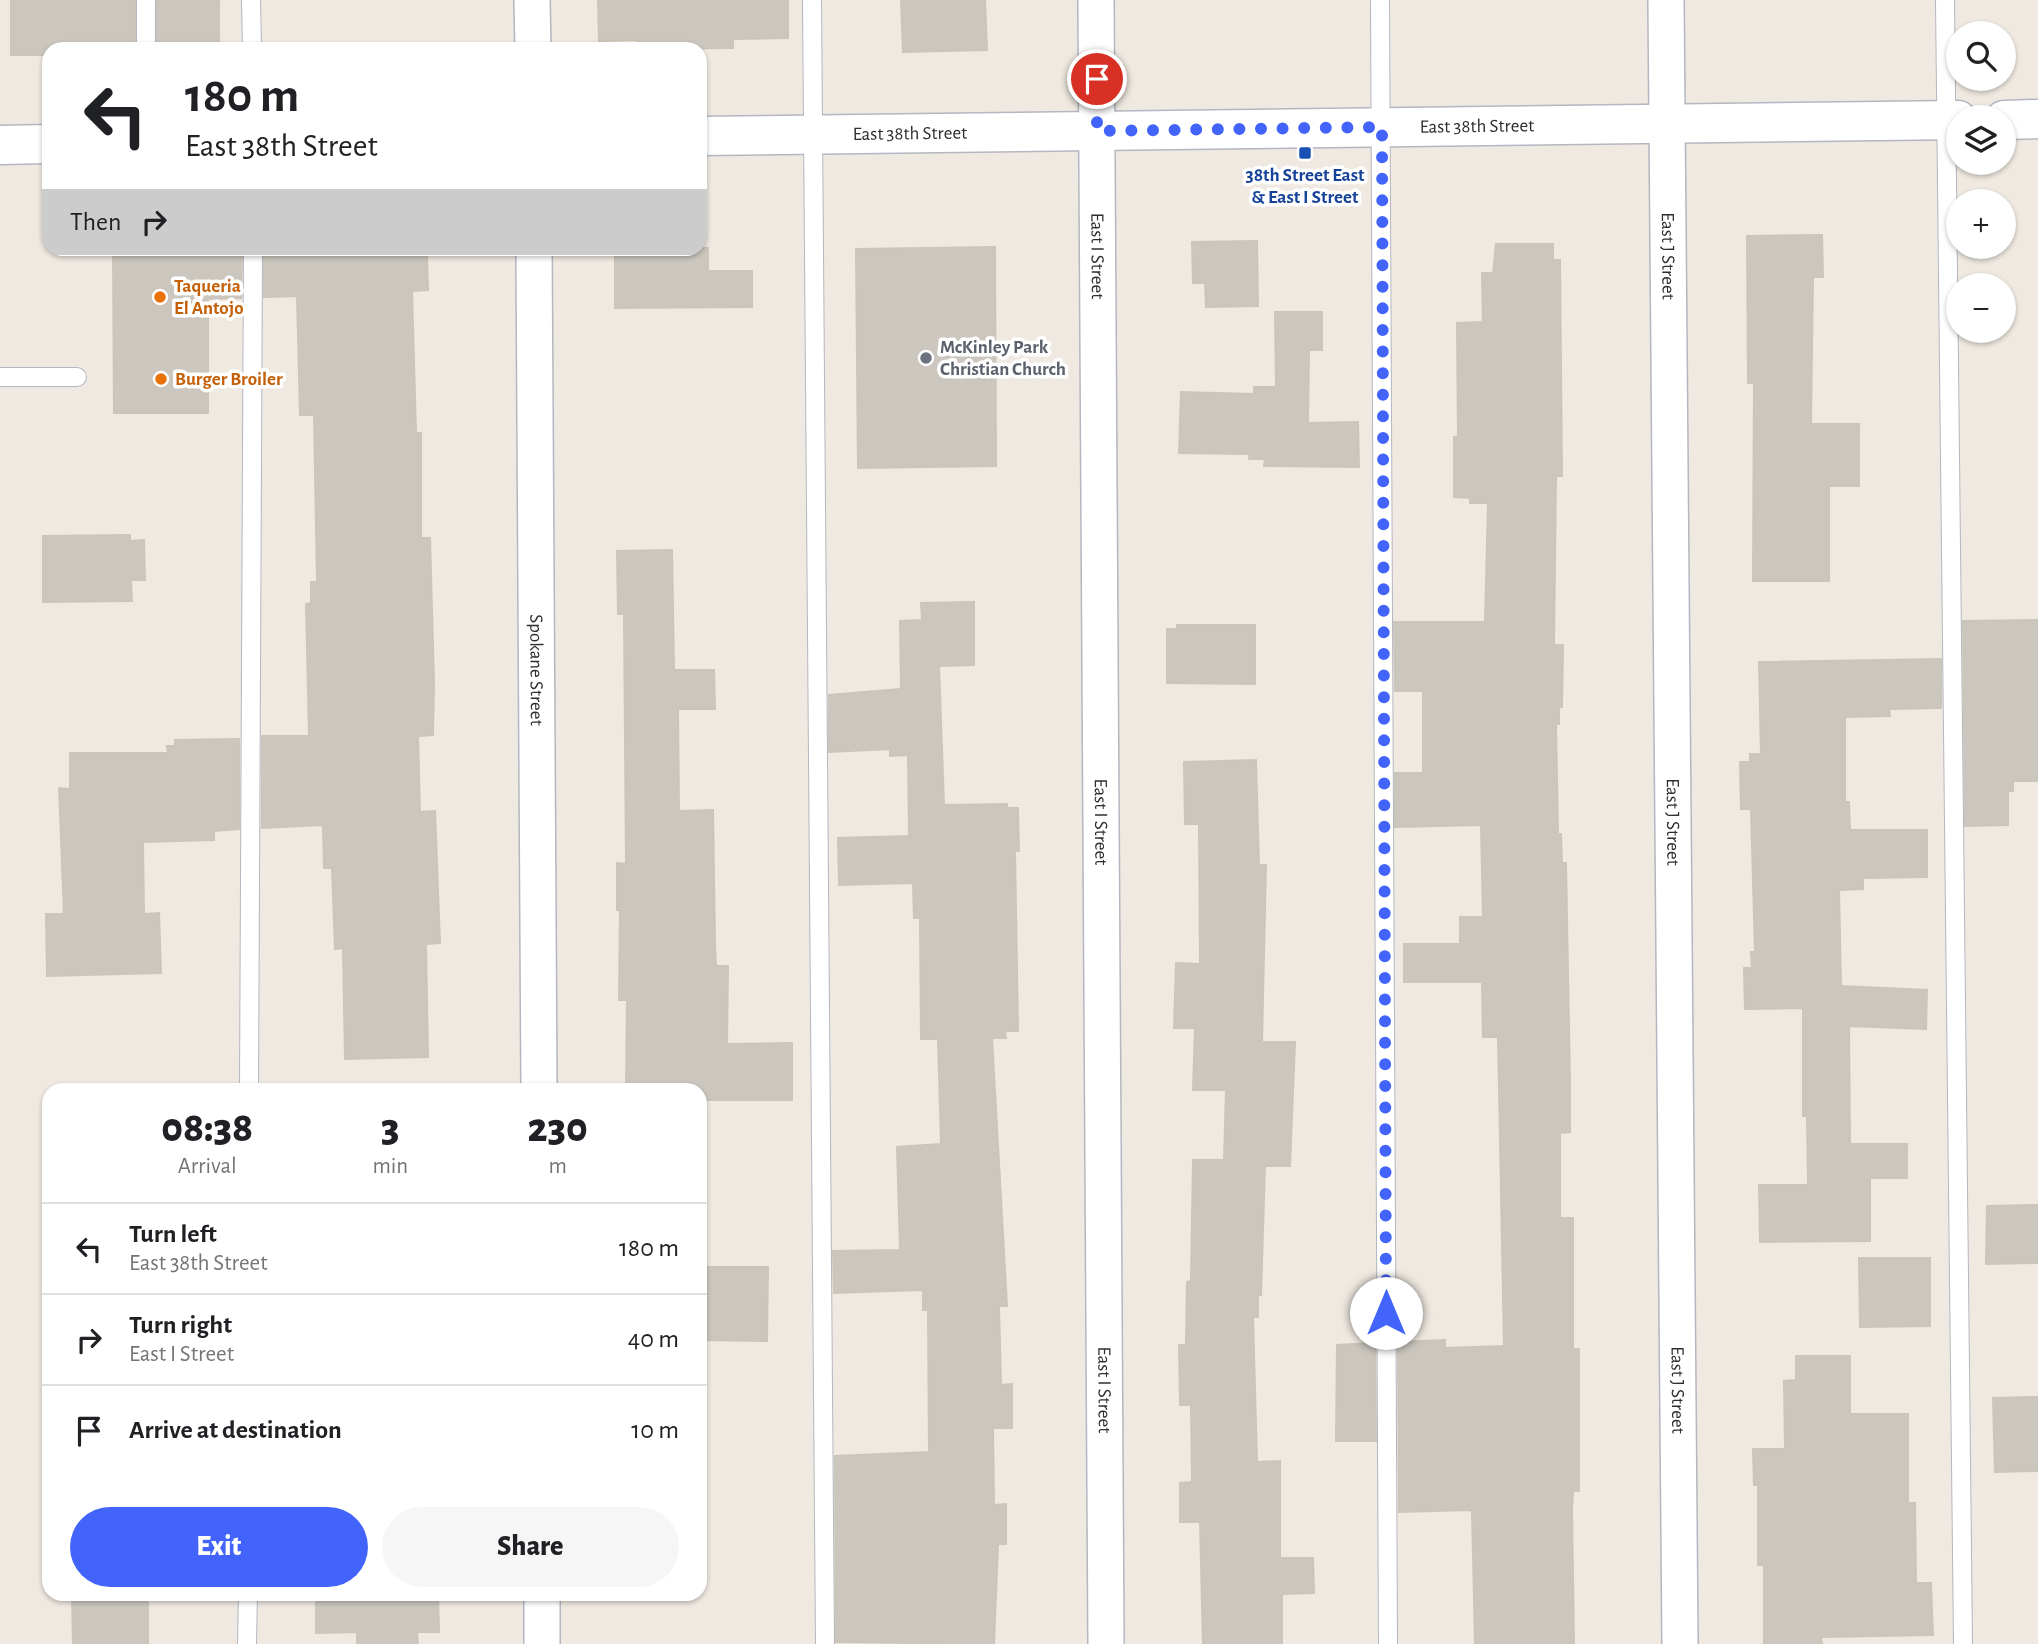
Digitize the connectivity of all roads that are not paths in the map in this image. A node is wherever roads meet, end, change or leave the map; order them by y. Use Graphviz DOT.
graph roads {
  1 [pos="146,0"];
  2 [pos="251,0"];
  3 [pos="532,0"];
  4 [pos="812,0"];
  5 [pos="1096,0"];
  6 [pos="1380,0"];
  7 [pos="1666,0"];
  8 [pos="1945,0"];
  9 [pos="146,42"];
  10 [pos="252,42"];
  11 [pos="533,42"];
  12 [pos="1951,105"];
  13 [pos="2038,119"];
  14 [pos="1946,120"];
  15 [pos="2016,120"];
  16 [pos="1667,124"];
  17 [pos="1382,127"];
  18 [pos="1097,131"];
  19 [pos="815,134"];
  20 [pos="707,136"];
  21 [pos="42,144"];
  22 [pos="0,145"];
  23 [pos="1952,175"];
  24 [pos="253,256"];
  25 [pos="534,256"];
  26 [pos="0,377"];
  27 [pos="77,377"];
  28 [pos="250,1083"];
  29 [pos="539,1083"];
  30 [pos="248,1601"];
  31 [pos="542,1601"];
  32 [pos="247,1644"];
  33 [pos="542,1644"];
  34 [pos="825,1644"];
  35 [pos="1106,1644"];
  36 [pos="1388,1644"];
  37 [pos="1679,1644"];
  38 [pos="1963,1644"];
  1 -- 9 [label="lane"];
  2 -- 10 [label="lane"];
  3 -- 11 [label="street"];
  4 -- 19 [label="lane"];
  5 -- 18 [label="street, East I Street"];
  6 -- 17 [label="lane"];
  7 -- 16 [label="street, East J Street"];
  8 -- 12 [label="lane"];
  13 -- 15 [label="main road"];
  14 -- 16 [label="main road, East 38th Street"];
  16 -- 17 [label="main road, East 38th Street"];
  16 -- 37 [label="street, East J Street"];
  17 -- 18 [label="main road, East 38th Street"];
  17 -- 36 [label="lane"];
  18 -- 19 [label="main road, East 38th Street"];
  18 -- 35 [label="street, East I Street"];
  19 -- 20 [label="main road, East 38th Street"];
  19 -- 34 [label="lane"];
  21 -- 22 [label="main road"];
  23 -- 38 [label="lane"];
  24 -- 28 [label="lane"];
  25 -- 29 [label="street, Spokane Street"];
  26 -- 27 [label="lane"];
  30 -- 32 [label="lane"];
  31 -- 33 [label="street"];
}
